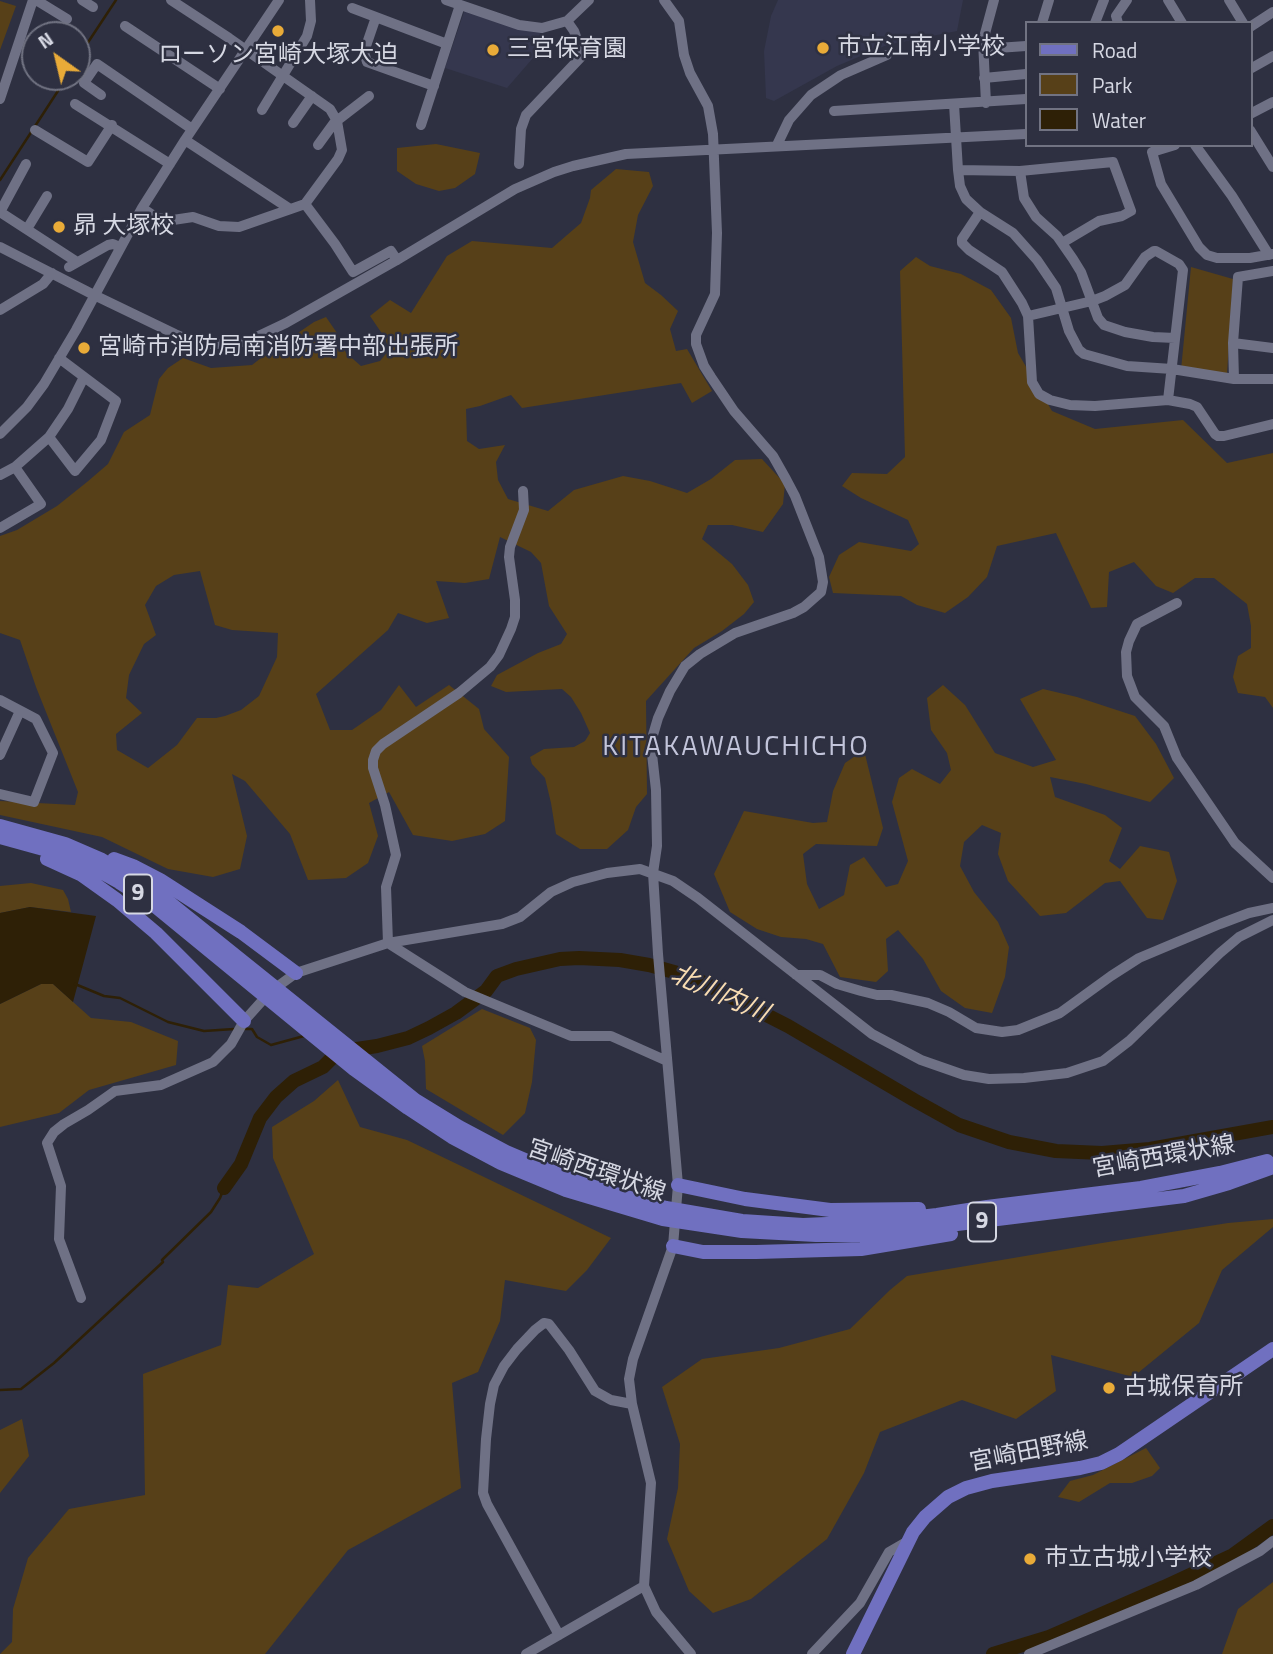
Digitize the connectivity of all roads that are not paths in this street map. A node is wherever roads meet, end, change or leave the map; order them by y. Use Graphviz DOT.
graph roads {
  1 [pos="34,0"];
  2 [pos="82,0"];
  3 [pos="171,0"];
  4 [pos="279,0"];
  5 [pos="310,0"];
  6 [pos="446,0"];
  7 [pos="589,0"];
  8 [pos="664,0"];
  9 [pos="994,0"];
  10 [pos="1049,0"];
  11 [pos="1104,0"];
  12 [pos="1128,0"];
  13 [pos="1168,0"];
  14 [pos="1229,0"];
  15 [pos="460,5"];
  16 [pos="93,7"];
  17 [pos="352,8"];
  18 [pos="1273,12"];
  19 [pos="376,17"];
  20 [pos="67,19"];
  21 [pos="567,21"];
  22 [pos="1043,21"];
  23 [pos="1096,21"];
  24 [pos="1117,21"];
  25 [pos="1181,21"];
  26 [pos="1242,21"];
  27 [pos="125,26"];
  28 [pos="1252,26"];
  29 [pos="447,44"];
  30 [pos="1024,46"];
  31 [pos="983,49"];
  32 [pos="246,50"];
  33 [pos="887,55"];
  34 [pos="1273,56"];
  35 [pos="1252,68"];
  36 [pos="1024,74"];
  37 [pos="283,76"];
  38 [pos="984,78"];
  39 [pos="434,86"];
  40 [pos="220,89"];
  41 [pos="101,95"];
  42 [pos="312,96"];
  43 [pos="369,96"];
  44 [pos="0,99"];
  45 [pos="1024,99"];
  46 [pos="1273,102"];
  47 [pos="986,103"];
  48 [pos="75,104"];
  49 [pos="954,104"];
  50 [pos="262,110"];
  51 [pos="834,111"];
  52 [pos="1252,113"];
  53 [pos="337,121"];
  54 [pos="293,123"];
  55 [pos="112,125"];
  56 [pos="421,125"];
  57 [pos="35,130"];
  58 [pos="192,130"];
  59 [pos="1252,133"];
  60 [pos="1024,134"];
  61 [pos="956,138"];
  62 [pos="185,140"];
  63 [pos="318,145"];
  64 [pos="777,145"];
  65 [pos="1168,147"];
  66 [pos="1196,147"];
  67 [pos="713,150"];
  68 [pos="26,164"];
  69 [pos="170,164"];
  70 [pos="519,164"];
  71 [pos="1273,167"];
  72 [pos="958,170"];
  73 [pos="1020,171"];
  74 [pos="47,197"];
  75 [pos="305,204"];
  76 [pos="142,208"];
  77 [pos="290,209"];
  78 [pos="980,212"];
  79 [pos="27,229"];
  80 [pos="1062,243"];
  81 [pos="0,247"];
  82 [pos="120,247"];
  83 [pos="1271,255"];
  84 [pos="397,260"];
  85 [pos="1273,271"];
  86 [pos="52,273"];
  87 [pos="94,295"];
  88 [pos="1092,301"];
  89 [pos="1062,308"];
  90 [pos="0,310"];
  91 [pos="1028,316"];
  92 [pos="1175,338"];
  93 [pos="1233,343"];
  94 [pos="1273,348"];
  95 [pos="59,358"];
  96 [pos="1172,369"];
  97 [pos="84,377"];
  98 [pos="1234,379"];
  99 [pos="1273,379"];
  100 [pos="1168,400"];
  101 [pos="1273,424"];
  102 [pos="1,431"];
  103 [pos="49,437"];
  104 [pos="15,467"];
  105 [pos="0,475"];
  106 [pos="523,491"];
  107 [pos="0,528"];
  108 [pos="1177,603"];
  109 [pos="0,700"];
  110 [pos="20,711"];
  111 [pos="0,755"];
  112 [pos="0,794"];
  113 [pos="0,826"];
  114 [pos="0,837"];
  115 [pos="0,844"];
  116 [pos="102,860"];
  117 [pos="653,873"];
  118 [pos="1273,877"];
  119 [pos="1273,908"];
  120 [pos="1273,920"];
  121 [pos="388,943"];
  122 [pos="296,973"];
  123 [pos="796,975"];
  124 [pos="259,983"];
  125 [pos="244,1021"];
  126 [pos="667,1061"];
  127 [pos="1273,1159"];
  128 [pos="1273,1167"];
  129 [pos="678,1185"];
  130 [pos="676,1214"];
  131 [pos="937,1215"];
  132 [pos="978,1222"];
  133 [pos="673,1246"];
  134 [pos="81,1298"];
  135 [pos="1273,1349"];
  136 [pos="632,1404"];
  137 [pos="908,1541"];
  138 [pos="1273,1541"];
  139 [pos="644,1586"];
  140 [pos="559,1635"];
  141 [pos="526,1654"];
  142 [pos="691,1654"];
  143 [pos="812,1654"];
  144 [pos="853,1654"];
  145 [pos="1029,1654"];
  1 -- 20 [label="street"];
  1 -- 44 [label="street"];
  2 -- 16 [label="street"];
  3 -- 32 [label="street"];
  4 -- 32 [label="street"];
  5 -- 37 [label="street"];
  6 -- 15 [label="street"];
  7 -- 21 [label="street"];
  8 -- 67 [label="street"];
  9 -- 31 [label="street"];
  10 -- 22 [label="street"];
  11 -- 23 [label="street"];
  12 -- 24 [label="street"];
  13 -- 25 [label="street"];
  14 -- 26 [label="street"];
  15 -- 21 [label="street"];
  15 -- 29 [label="street"];
  17 -- 19 [label="street"];
  18 -- 28 [label="street"];
  19 -- 29 [label="street"];
  19 -- 39 [label="street"];
  21 -- 70 [label="street"];
  27 -- 40 [label="street"];
  29 -- 39 [label="street"];
  30 -- 31 [label="street"];
  31 -- 38 [label="street"];
  32 -- 37 [label="street"];
  32 -- 40 [label="street"];
  33 -- 64 [label="street"];
  34 -- 35 [label="street"];
  36 -- 38 [label="street"];
  37 -- 42 [label="street"];
  37 -- 50 [label="street"];
  38 -- 47 [label="street"];
  39 -- 56 [label="street"];
  40 -- 58 [label="street"];
  41 -- 58 [label="street"];
  42 -- 53 [label="street"];
  42 -- 54 [label="street"];
  43 -- 53 [label="street"];
  45 -- 47 [label="street"];
  46 -- 52 [label="street"];
  47 -- 49 [label="street"];
  48 -- 55 [label="street"];
  49 -- 51 [label="street"];
  49 -- 61 [label="street"];
  53 -- 63 [label="street"];
  53 -- 75 [label="street"];
  55 -- 57 [label="street"];
  55 -- 69 [label="street"];
  58 -- 62 [label="street"];
  59 -- 71 [label="street"];
  60 -- 61 [label="street"];
  61 -- 64 [label="street"];
  61 -- 72 [label="street"];
  62 -- 69 [label="street"];
  62 -- 77 [label="street"];
  64 -- 67 [label="street"];
  65 -- 83 [label="street"];
  66 -- 83 [label="street"];
  67 -- 84 [label="street"];
  67 -- 117 [label="street"];
  68 -- 79 [label="street"];
  69 -- 76 [label="street"];
  72 -- 73 [label="street"];
  72 -- 78 [label="street"];
  73 -- 80 [label="street"];
  73 -- 80 [label="street"];
  74 -- 79 [label="street"];
  75 -- 77 [label="street"];
  75 -- 84 [label="street"];
  76 -- 77 [label="street"];
  76 -- 82 [label="street"];
  78 -- 89 [label="street"];
  78 -- 91 [label="street"];
  79 -- 82 [label="street"];
  80 -- 88 [label="street"];
  81 -- 86 [label="street"];
  82 -- 87 [label="street"];
  84 -- 87 [label="street"];
  85 -- 93 [label="street"];
  86 -- 87 [label="street"];
  86 -- 90 [label="street"];
  87 -- 95 [label="street"];
  88 -- 89 [label="street"];
  88 -- 92 [label="street"];
  88 -- 92 [label="street"];
  89 -- 91 [label="street"];
  89 -- 96 [label="street"];
  91 -- 100 [label="street"];
  92 -- 96 [label="street"];
  93 -- 94 [label="street"];
  93 -- 98 [label="street"];
  95 -- 97 [label="street"];
  95 -- 102 [label="street"];
  96 -- 98 [label="street"];
  96 -- 100 [label="street"];
  97 -- 103 [label="street"];
  97 -- 103 [label="street"];
  98 -- 99 [label="street"];
  100 -- 101 [label="street"];
  103 -- 104 [label="street"];
  104 -- 105 [label="street"];
  104 -- 107 [label="street"];
  106 -- 121 [label="street"];
  108 -- 118 [label="street"];
  109 -- 110 [label="street"];
  110 -- 111 [label="street"];
  110 -- 112 [label="street"];
  113 -- 116 [label="main road, 宮崎西環状線 / 9"];
  114 -- 124 [label="main road, 宮崎西環状線 / 9"];
  115 -- 125 [label="main road"];
  116 -- 122 [label="main road"];
  116 -- 124 [label="main road, 宮崎西環状線 / 9"];
  117 -- 121 [label="street"];
  117 -- 123 [label="street"];
  117 -- 126 [label="street"];
  119 -- 123 [label="street"];
  120 -- 123 [label="street"];
  121 -- 122 [label="street"];
  121 -- 126 [label="street"];
  122 -- 125 [label="street"];
  124 -- 130 [label="main road, 宮崎西環状線 / 9"];
  125 -- 134 [label="street"];
  126 -- 129 [label="street"];
  127 -- 131 [label="main road, 宮崎西環状線 / 9"];
  128 -- 132 [label="main road, 宮崎西環状線 / 9"];
  129 -- 130 [label="street"];
  129 -- 131 [label="main road"];
  130 -- 131 [label="main road, 宮崎西環状線 / 9"];
  130 -- 132 [label="main road, 宮崎西環状線 / 9"];
  130 -- 133 [label="street"];
  132 -- 133 [label="main road"];
  133 -- 136 [label="street"];
  135 -- 137 [label="main road, 宮崎田野線"];
  136 -- 139 [label="street"];
  136 -- 140 [label="street"];
  137 -- 143 [label="street"];
  137 -- 144 [label="main road, 宮崎田野線"];
  138 -- 145 [label="street"];
  139 -- 140 [label="street"];
  139 -- 142 [label="street"];
  140 -- 141 [label="street"];
}
